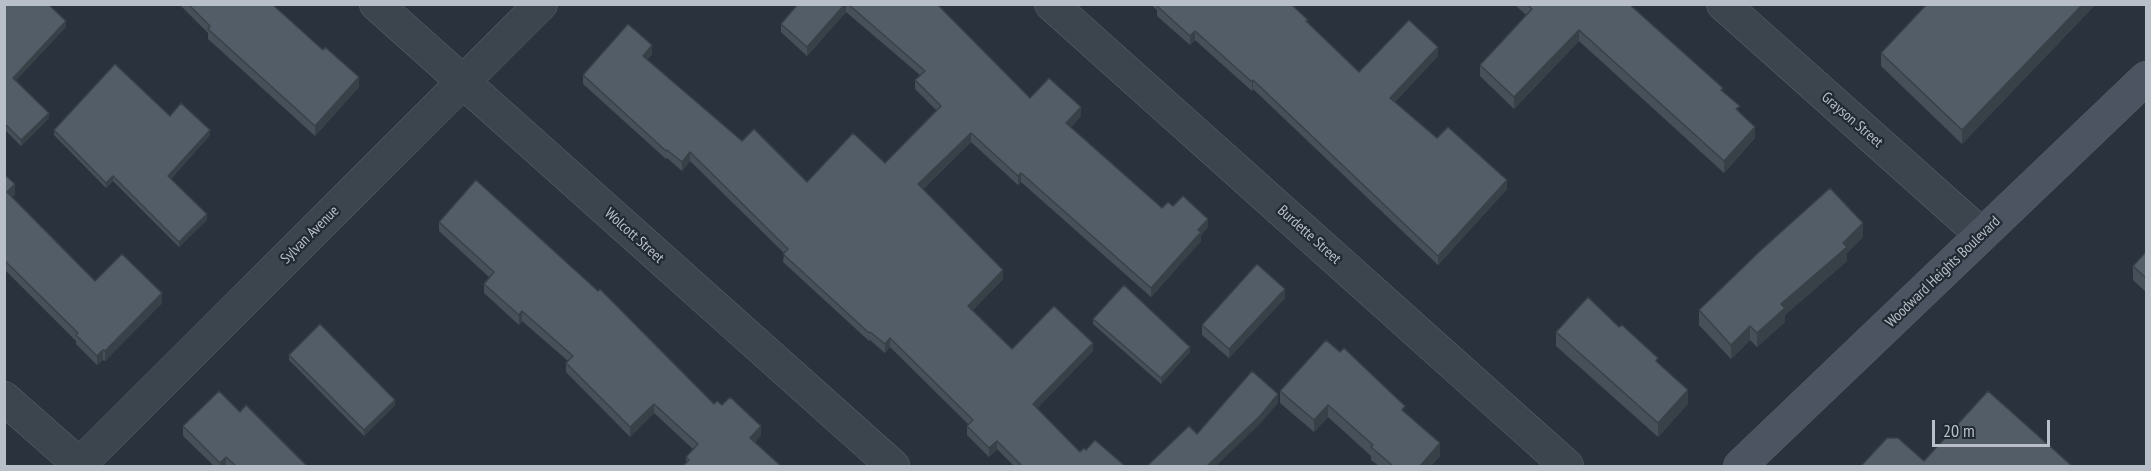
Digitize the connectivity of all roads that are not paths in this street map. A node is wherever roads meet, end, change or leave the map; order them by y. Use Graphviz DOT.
graph roads {
  1 [pos="376,4"];
  2 [pos="542,4"];
  3 [pos="1051,4"];
  4 [pos="1723,4"];
  5 [pos="2146,78"];
  6 [pos="463,82"];
  7 [pos="1982,235"];
  8 [pos="4,398"];
  9 [pos="80,466"];
  10 [pos="893,466"];
  11 [pos="1568,466"];
  12 [pos="1740,466"];
  1 -- 6 [label="street, Wolcott Street"];
  2 -- 6 [label="street, Sylvan Avenue"];
  3 -- 11 [label="street, Burdette Street"];
  4 -- 7 [label="street, Grayson Street"];
  5 -- 7 [label="street, Woodward Heights Boulevard"];
  6 -- 9 [label="street, Sylvan Avenue"];
  6 -- 10 [label="street, Wolcott Street"];
  7 -- 12 [label="street, Woodward Heights Boulevard"];
  8 -- 9 [label="street"];
}
